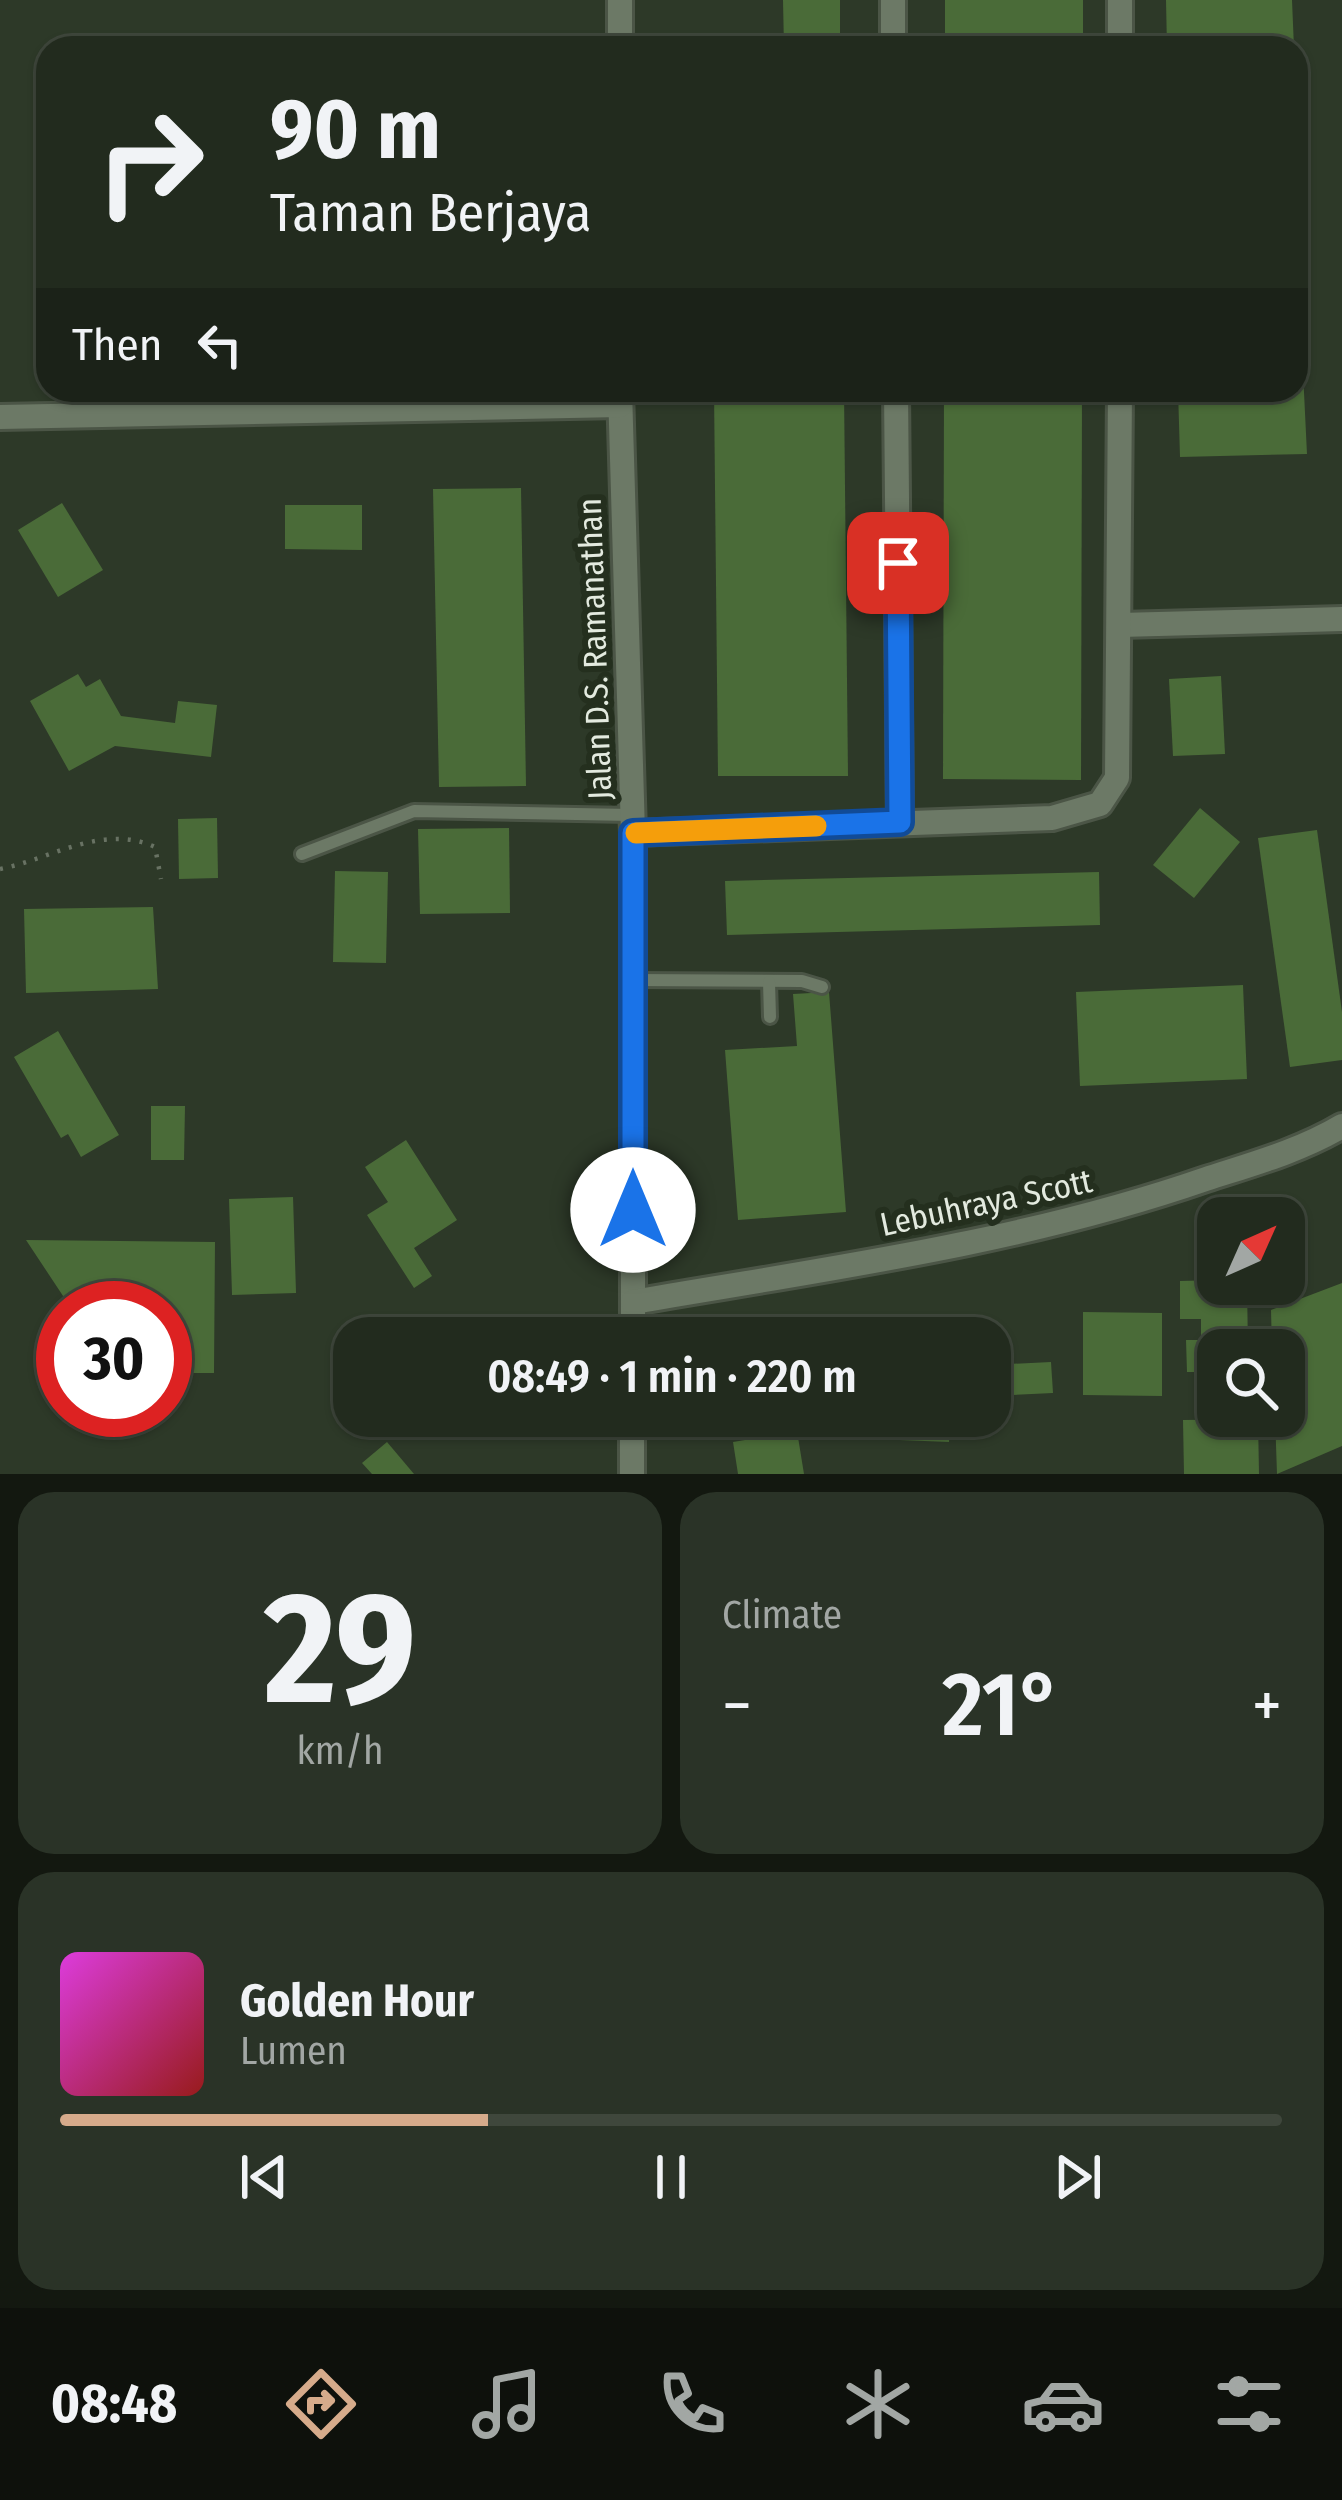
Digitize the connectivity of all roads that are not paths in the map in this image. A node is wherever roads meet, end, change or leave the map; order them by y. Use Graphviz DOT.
graph roads {
  1 [pos="620,0"];
  2 [pos="893,0"];
  3 [pos="1120,0"];
  4 [pos="620,36"];
  5 [pos="893,36"];
  6 [pos="1120,36"];
  7 [pos="489,402"];
  8 [pos="620,402"];
  9 [pos="896,402"];
  10 [pos="1120,402"];
  11 [pos="0,417"];
  12 [pos="1342,619"];
  13 [pos="1120,625"];
  14 [pos="900,822"];
  15 [pos="633,824"];
  16 [pos="302,854"];
  17 [pos="633,980"];
  18 [pos="769,982"];
  19 [pos="822,987"];
  20 [pos="770,1017"];
  21 [pos="1342,1126"];
  22 [pos="633,1302"];
  23 [pos="633,1317"];
  24 [pos="632,1437"];
  25 [pos="632,1474"];
  1 -- 4 [label="street"];
  2 -- 5 [label="street"];
  3 -- 6 [label="street"];
  7 -- 11 [label="street"];
  8 -- 15 [label="street, Jalan D.S. Ramanathan"];
  9 -- 14 [label="street"];
  10 -- 13 [label="street"];
  12 -- 13 [label="street"];
  13 -- 14 [label="street"];
  14 -- 15 [label="street"];
  15 -- 16 [label="lane"];
  15 -- 17 [label="street, Jalan D.S. Ramanathan"];
  17 -- 18 [label="lane"];
  17 -- 22 [label="street, Jalan D.S. Ramanathan"];
  18 -- 19 [label="lane"];
  18 -- 20 [label="lane"];
  21 -- 22 [label="street, Lebuhraya Scott"];
  22 -- 23 [label="street, Jalan D.S. Ramanathan"];
  24 -- 25 [label="street"];
}
